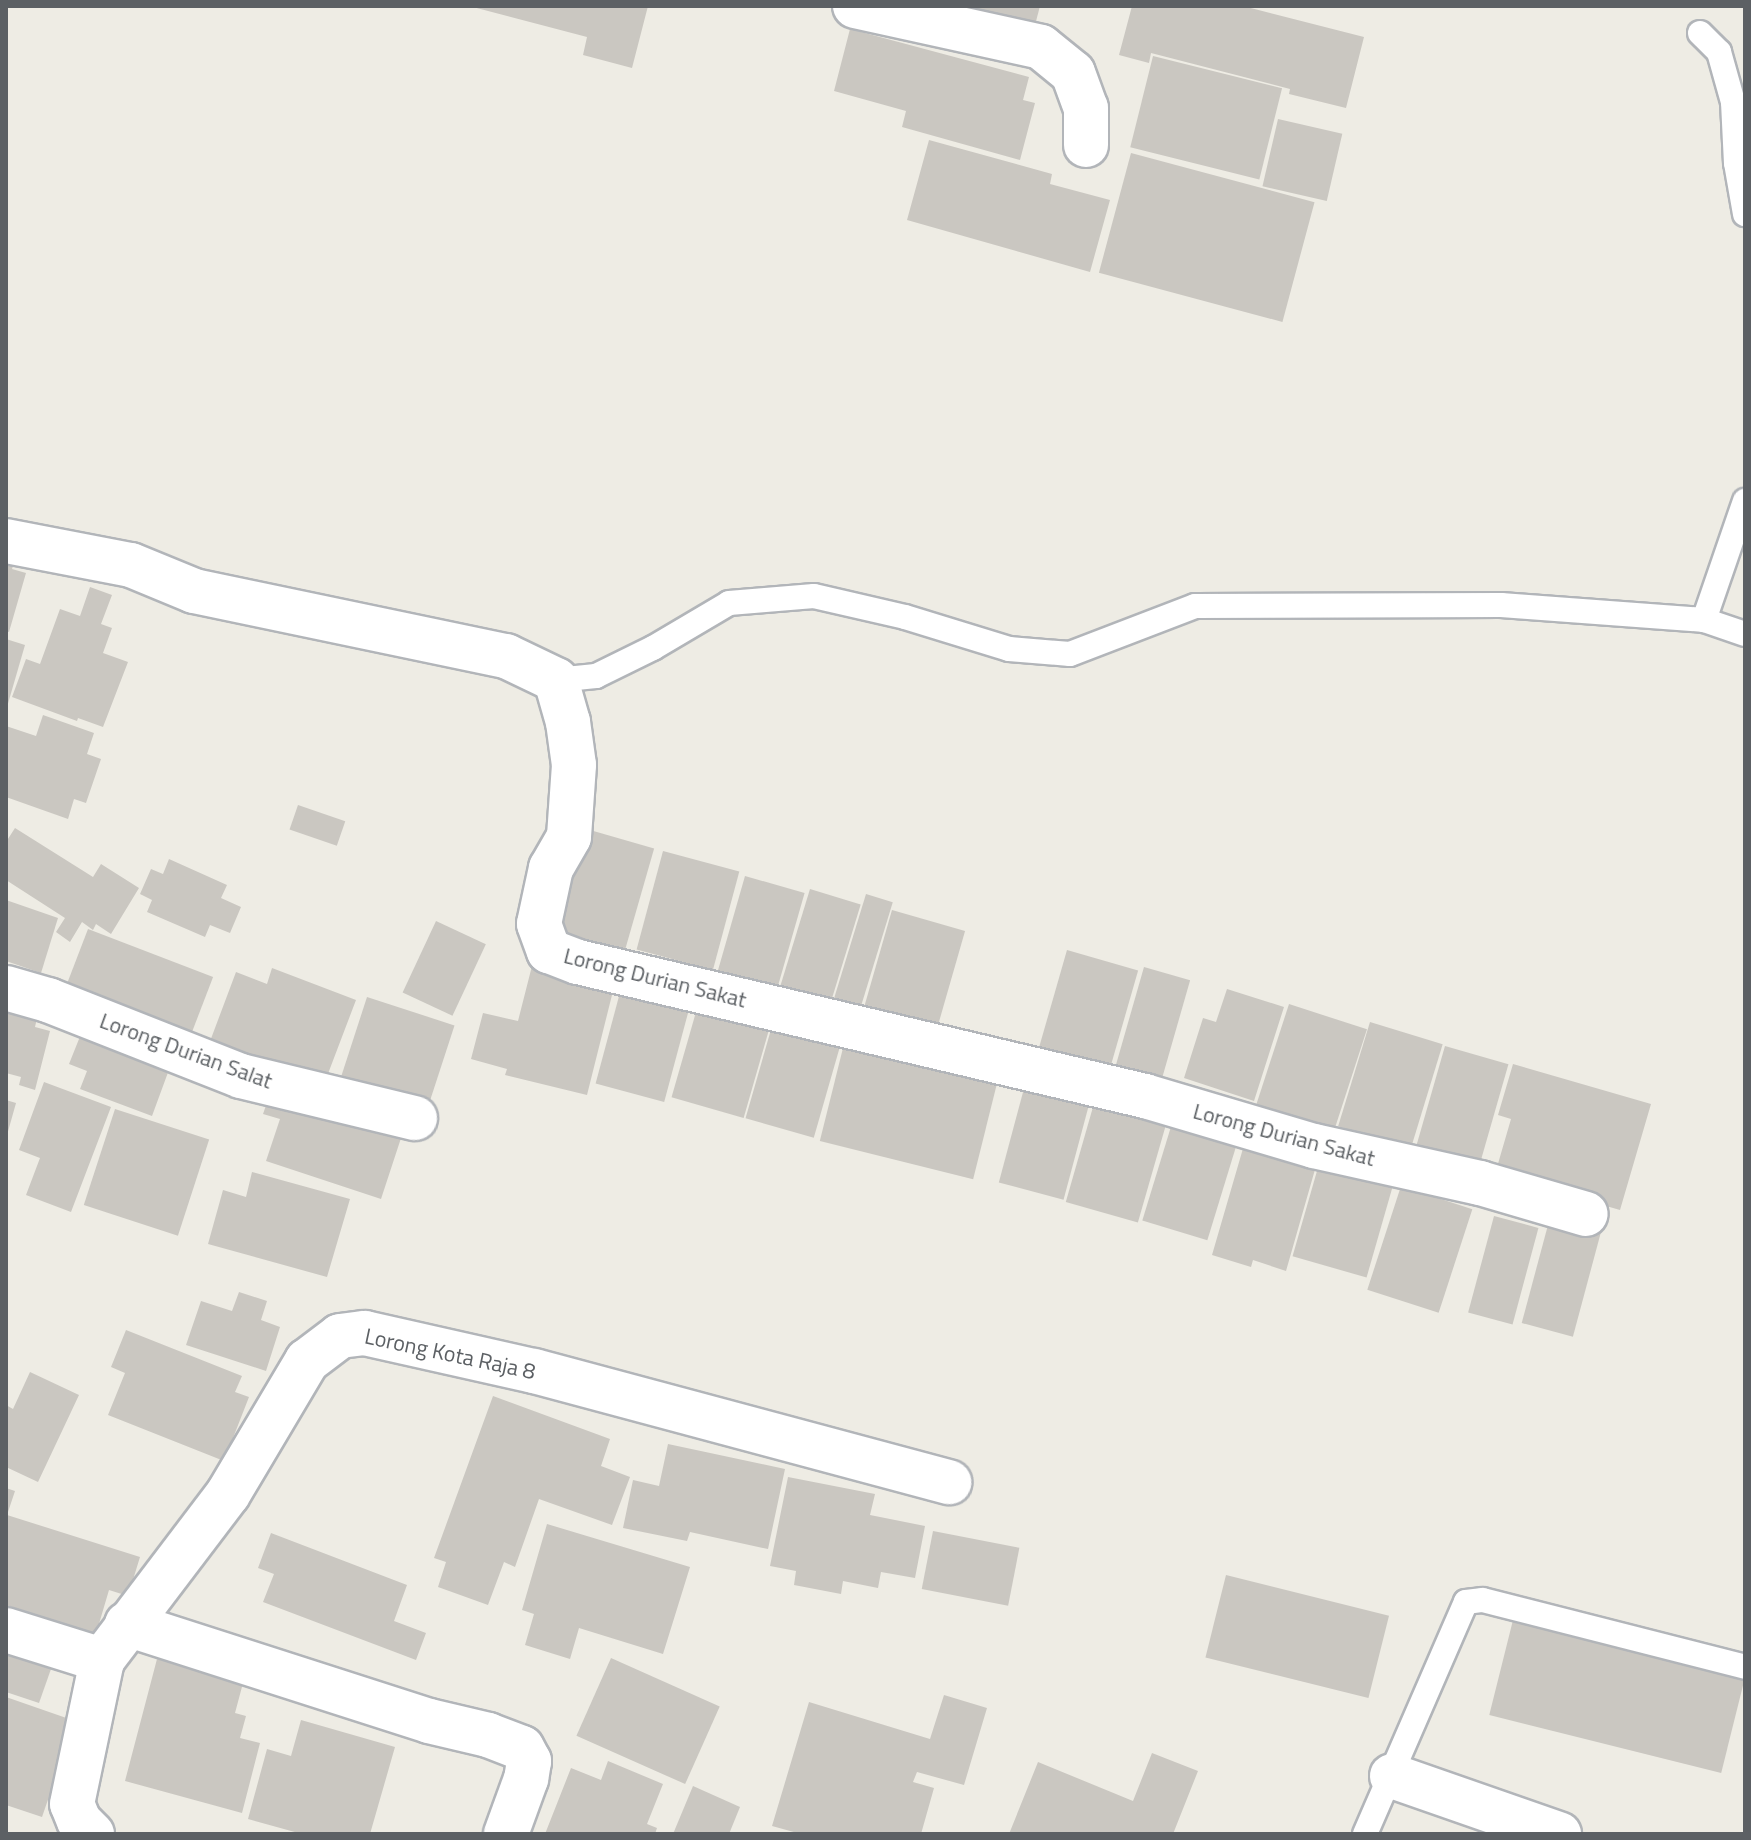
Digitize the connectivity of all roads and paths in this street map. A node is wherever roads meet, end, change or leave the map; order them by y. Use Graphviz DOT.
graph roads {
  1 [pos="855,6"];
  2 [pos="1700,33"];
  3 [pos="1086,145"];
  4 [pos="1745,214"];
  5 [pos="1745,501"];
  6 [pos="6,541"];
  7 [pos="1704,620"];
  8 [pos="1745,634"];
  9 [pos="556,680"];
  10 [pos="6,988"];
  11 [pos="415,1118"];
  12 [pos="1586,1214"];
  13 [pos="949,1482"];
  14 [pos="127,1624"];
  15 [pos="6,1630"];
  16 [pos="102,1660"];
  17 [pos="1745,1667"];
  18 [pos="1392,1776"];
  19 [pos="92,1834"];
  20 [pos="506,1834"];
  21 [pos="1365,1834"];
  22 [pos="1559,1834"];
  1 -- 3 [label="street"];
  2 -- 4 [label="lane"];
  5 -- 7 [label="lane"];
  6 -- 9 [label="street"];
  7 -- 8 [label="lane"];
  7 -- 9 [label="lane"];
  9 -- 12 [label="street, Lorong Durian Sakat"];
  10 -- 11 [label="street, Lorong Durian Salat"];
  13 -- 14 [label="street, Lorong Kota Raja 8"];
  14 -- 16 [label="street, Lorong Kota Raja 8"];
  14 -- 20 [label="street"];
  15 -- 16 [label="street"];
  16 -- 19 [label="street, Lorong Kota Raja 8"];
  17 -- 18 [label="lane"];
  18 -- 21 [label="lane"];
  18 -- 22 [label="street"];
}
